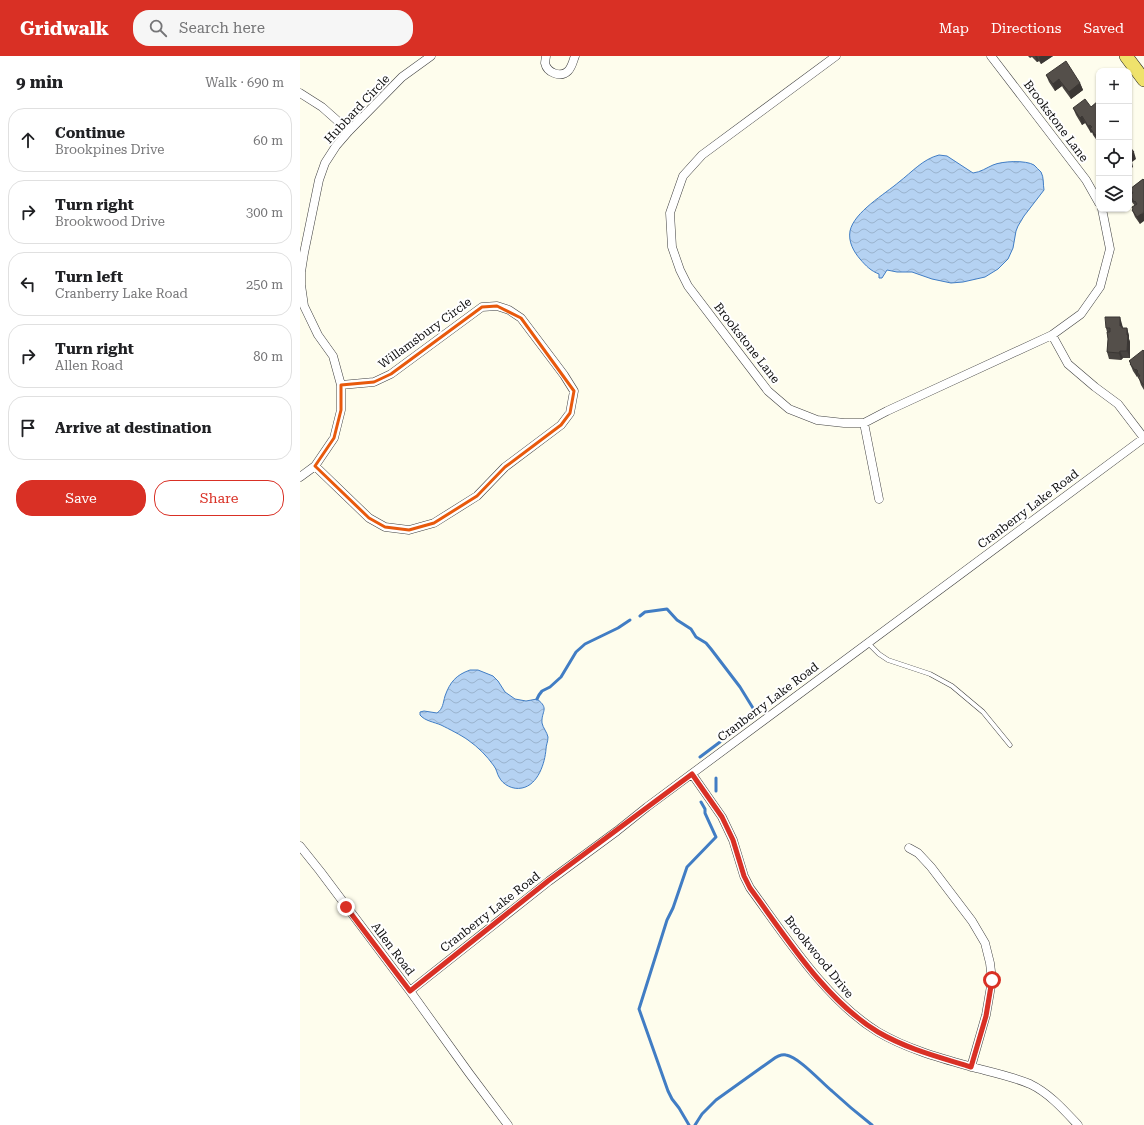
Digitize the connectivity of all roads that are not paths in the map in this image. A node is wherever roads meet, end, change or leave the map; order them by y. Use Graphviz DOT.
graph roads {
  1 [pos="431,56"];
  2 [pos="546,56"];
  3 [pos="575,56"];
  4 [pos="836,56"];
  5 [pos="991,56"];
  6 [pos="1126,56"];
  7 [pos="1144,80"];
  8 [pos="300,93"];
  9 [pos="349,131"];
  10 [pos="1096,198"];
  11 [pos="1103,212"];
  12 [pos="1052,335"];
  13 [pos="341,386"];
  14 [pos="864,423"];
  15 [pos="1144,438"];
  16 [pos="315,466"];
  17 [pos="300,478"];
  18 [pos="879,499"];
  19 [pos="868,643"];
  20 [pos="1010,745"];
  21 [pos="692,774"];
  22 [pos="300,846"];
  23 [pos="909,848"];
  24 [pos="410,991"];
  25 [pos="971,1067"];
  26 [pos="508,1125"];
  27 [pos="1078,1125"];
  1 -- 9 [label="street, Hubbard Circle"];
  2 -- 3 [label="street"];
  4 -- 14 [label="street, Brookstone Lane"];
  5 -- 10 [label="street, Brookstone Lane"];
  6 -- 7 [label="main road"];
  8 -- 9 [label="street"];
  9 -- 13 [label="street, Hubbard Circle"];
  11 -- 12 [label="street, Brookstone Lane"];
  12 -- 14 [label="street, Brookstone Lane"];
  12 -- 15 [label="street"];
  13 -- 16 [label="street, Hubbard Circle"];
  13 -- 16 [label="street, Willamsbury Circle"];
  14 -- 18 [label="street"];
  15 -- 19 [label="street, Cranberry Lake Road"];
  16 -- 17 [label="street, Hubbard Circle"];
  19 -- 20 [label="lane"];
  19 -- 21 [label="street, Cranberry Lake Road"];
  21 -- 24 [label="street, Cranberry Lake Road"];
  21 -- 25 [label="street, Brookwood Drive"];
  22 -- 24 [label="street, Allen Road"];
  23 -- 25 [label="street"];
  24 -- 26 [label="street, Allen Road"];
  25 -- 27 [label="street, Brookwood Drive"];
}
